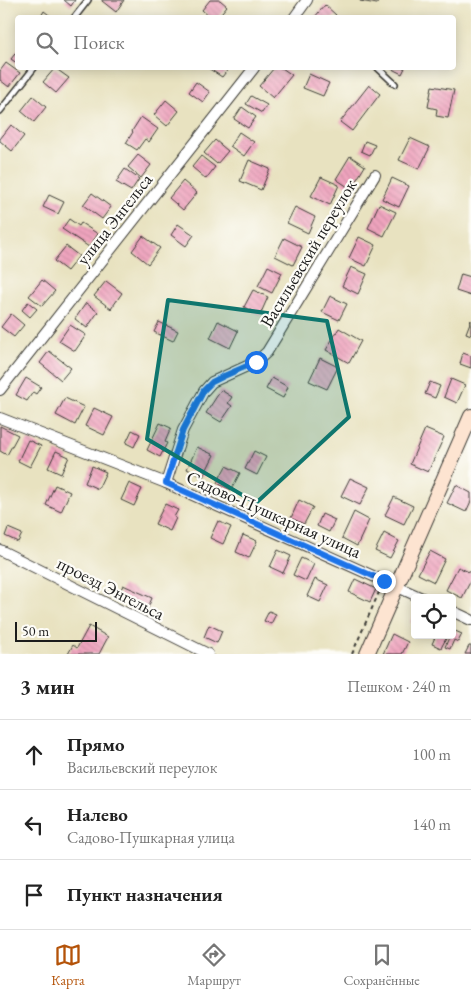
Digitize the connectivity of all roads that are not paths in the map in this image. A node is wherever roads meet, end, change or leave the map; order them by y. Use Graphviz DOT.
graph roads {
  1 [pos="88,0"];
  2 [pos="307,0"];
  3 [pos="76,15"];
  4 [pos="297,15"];
  5 [pos="32,70"];
  6 [pos="252,70"];
  7 [pos="380,70"];
  8 [pos="396,84"];
  9 [pos="0,111"];
  10 [pos="374,175"];
  11 [pos="0,390"];
  12 [pos="471,416"];
  13 [pos="0,418"];
  14 [pos="468,432"];
  15 [pos="166,483"];
  16 [pos="0,550"];
  17 [pos="397,586"];
  18 [pos="414,594"];
  19 [pos="456,613"];
  20 [pos="471,620"];
  21 [pos="208,654"];
  22 [pos="368,654"];
  1 -- 3 [label="lane"];
  2 -- 4 [label="street"];
  5 -- 9 [label="lane"];
  6 -- 11 [label="street, улица Энгельса"];
  7 -- 8 [label="lane"];
  10 -- 15 [label="street, Васильевский переулок"];
  12 -- 14 [label="main road"];
  13 -- 15 [label="street, Садово-Пушкарная улица"];
  14 -- 17 [label="main road"];
  15 -- 17 [label="street, Садово-Пушкарная улица"];
  16 -- 21 [label="street, проезд Энгельса"];
  17 -- 18 [label="street, Садово-Пушкарная улица"];
  17 -- 22 [label="main road"];
  19 -- 20 [label="street"];
}
